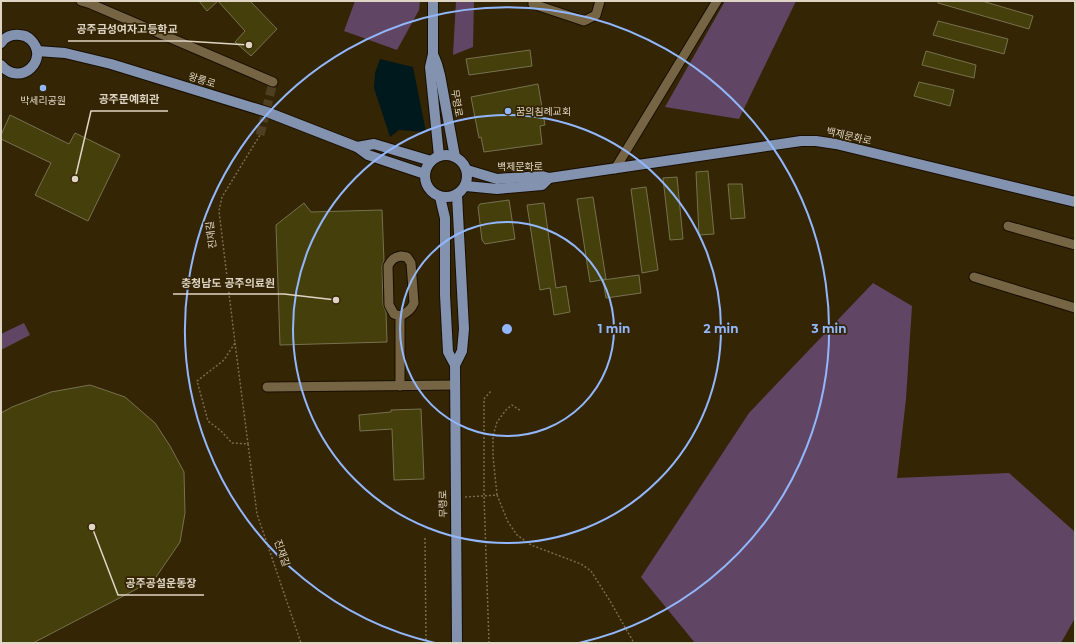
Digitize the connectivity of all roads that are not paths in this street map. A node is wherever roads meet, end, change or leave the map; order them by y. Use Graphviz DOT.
graph roads {
  1 [pos="81,1"];
  2 [pos="433,1"];
  3 [pos="533,1"];
  4 [pos="600,1"];
  5 [pos="717,1"];
  6 [pos="2,41"];
  7 [pos="36,51"];
  8 [pos="433,54"];
  9 [pos="2,70"];
  10 [pos="273,82"];
  11 [pos="357,147"];
  12 [pos="455,157"];
  13 [pos="435,159"];
  14 [pos="615,169"];
  15 [pos="467,170"];
  16 [pos="425,174"];
  17 [pos="549,178"];
  18 [pos="466,186"];
  19 [pos="457,195"];
  20 [pos="440,197"];
  21 [pos="1075,202"];
  22 [pos="1008,226"];
  23 [pos="1075,245"];
  24 [pos="974,277"];
  25 [pos="1075,308"];
  26 [pos="400,316"];
  27 [pos="455,365"];
  28 [pos="455,385"];
  29 [pos="400,386"];
  30 [pos="267,387"];
  31 [pos="457,643"];
  1 -- 10 [label="street"];
  2 -- 8 [label="main road, 무령로"];
  3 -- 4 [label="street"];
  5 -- 14 [label="street"];
  6 -- 7 [label="main road"];
  7 -- 9 [label="main road"];
  7 -- 11 [label="main road, 왕릉로"];
  8 -- 12 [label="main road, 무령로"];
  8 -- 13 [label="main road, 무령로"];
  11 -- 13 [label="main road, 왕릉로"];
  11 -- 16 [label="main road, 왕릉로"];
  12 -- 13 [label="main road"];
  12 -- 15 [label="main road"];
  13 -- 16 [label="main road"];
  14 -- 17 [label="main road, 백제문화로"];
  14 -- 21 [label="main road, 백제문화로"];
  15 -- 17 [label="main road, 백제문화로"];
  15 -- 18 [label="main road"];
  16 -- 20 [label="main road"];
  17 -- 18 [label="main road, 백제문화로"];
  18 -- 19 [label="main road"];
  19 -- 20 [label="main road"];
  19 -- 27 [label="main road, 무령로"];
  20 -- 27 [label="main road, 무령로"];
  22 -- 23 [label="street"];
  24 -- 25 [label="street"];
  26 -- 26 [label="street"];
  26 -- 29 [label="street"];
  27 -- 28 [label="main road, 무령로"];
  28 -- 29 [label="street"];
  28 -- 31 [label="main road, 무령로"];
  29 -- 30 [label="street"];
}
